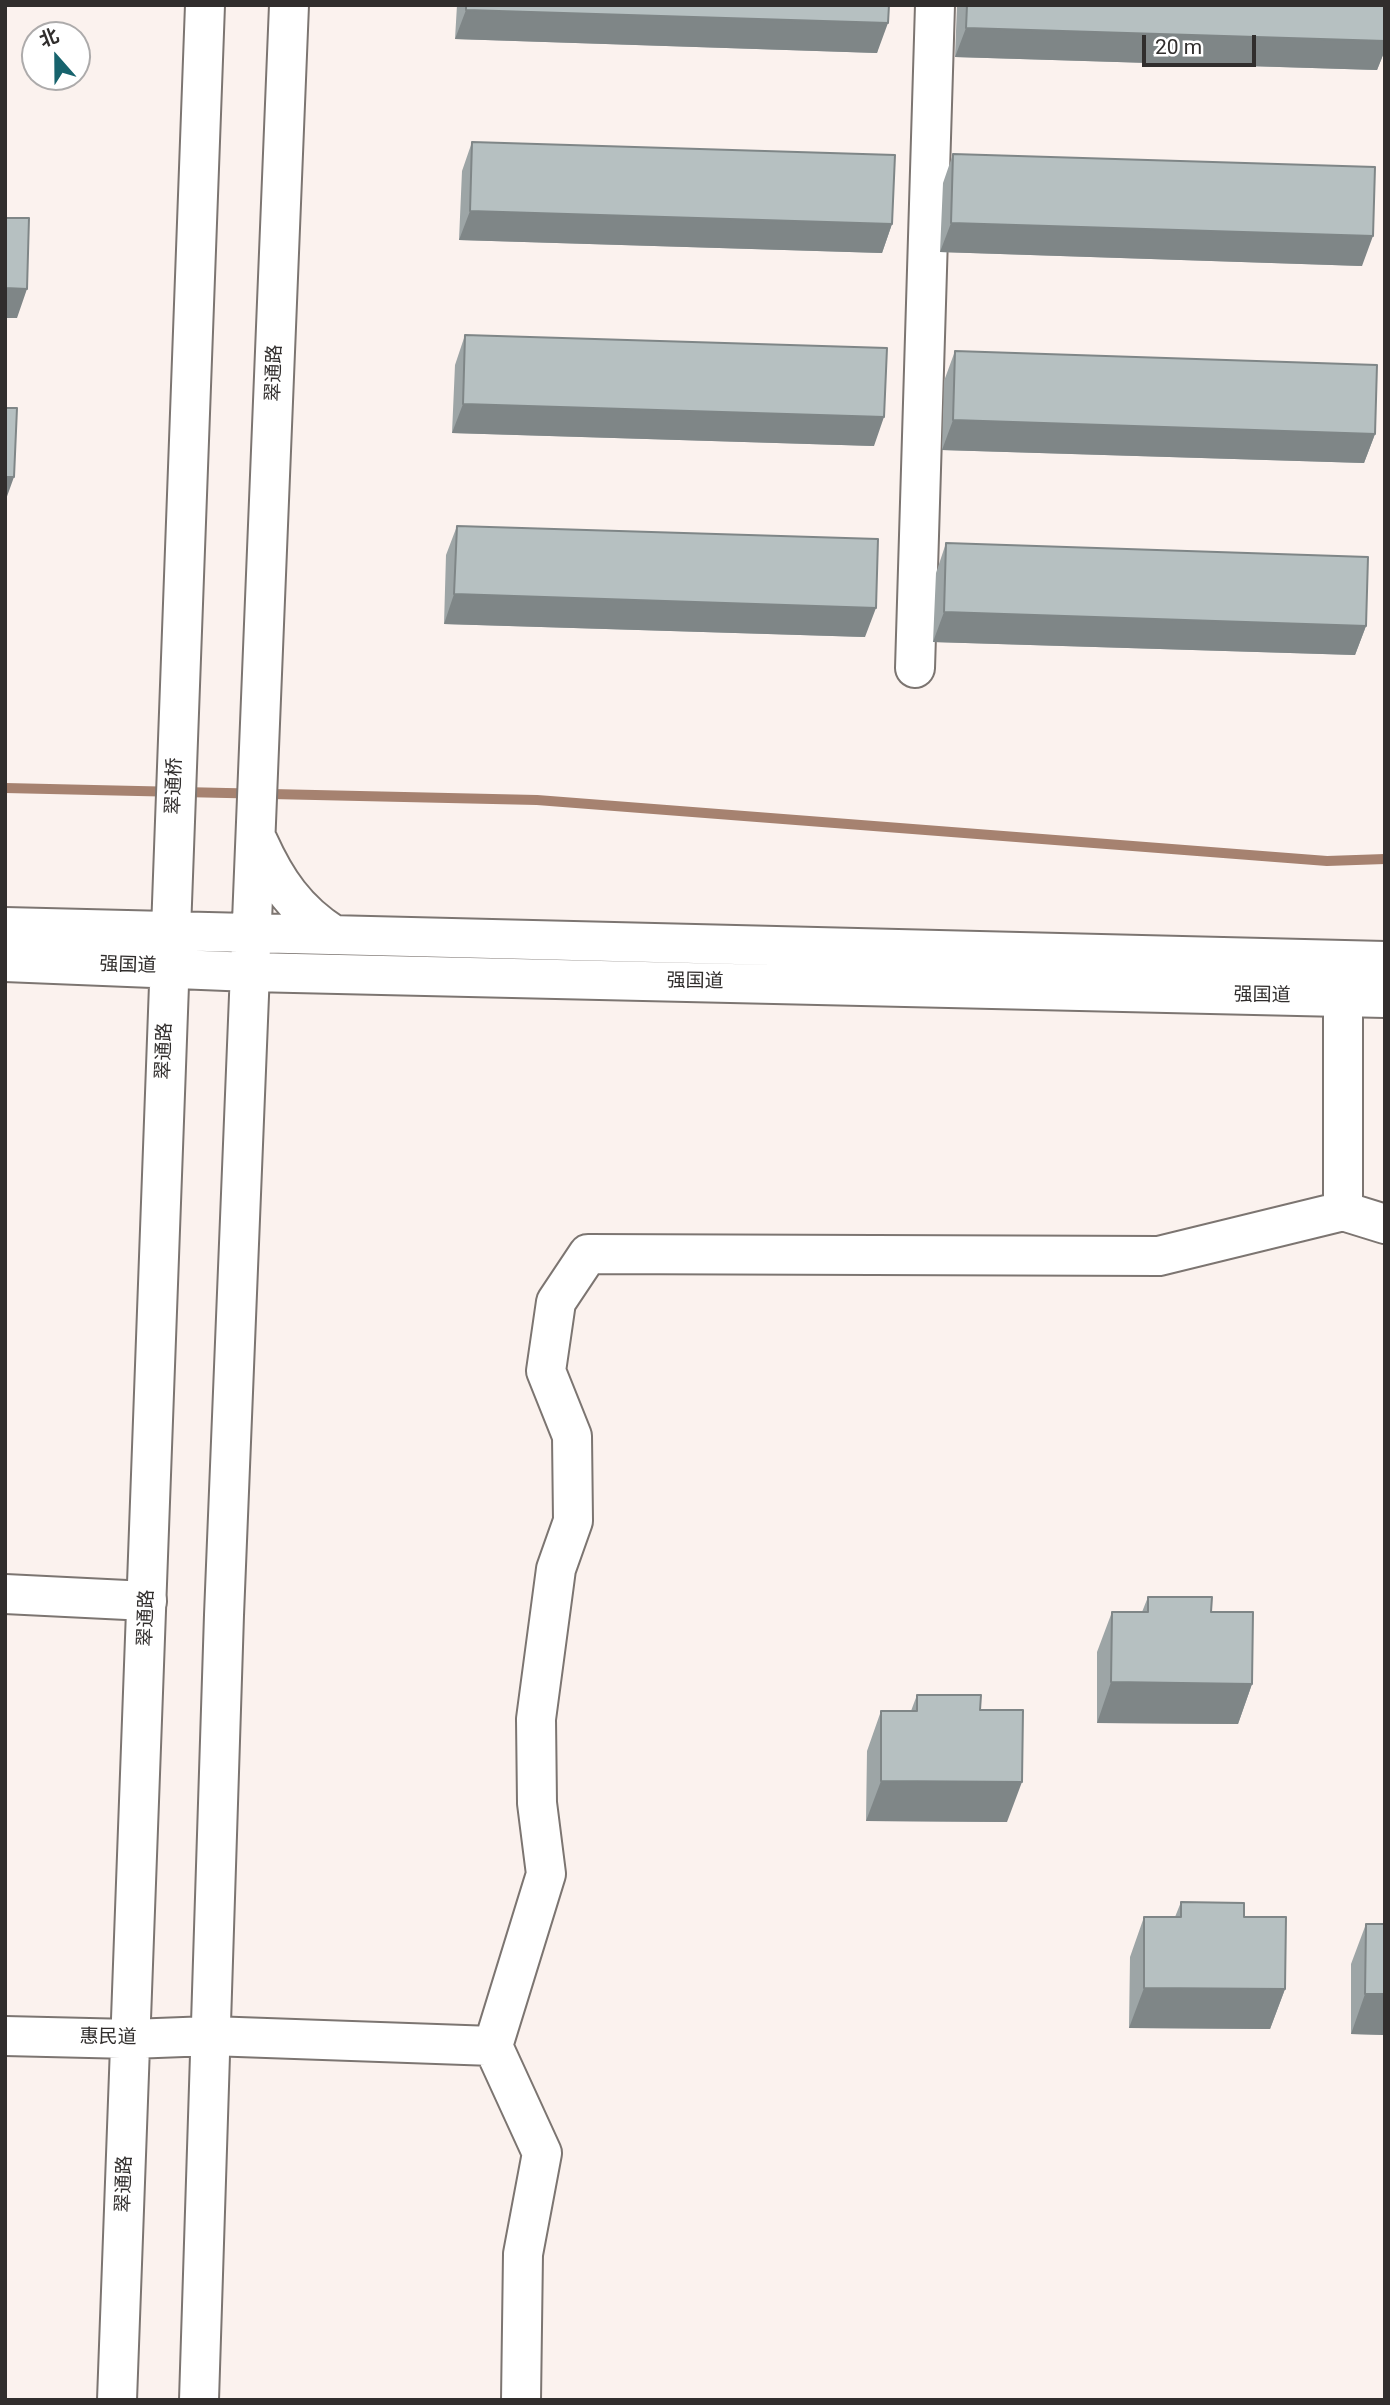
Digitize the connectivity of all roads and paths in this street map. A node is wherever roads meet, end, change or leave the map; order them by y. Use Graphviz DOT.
graph roads {
  1 [pos="205,5"];
  2 [pos="289,5"];
  3 [pos="935,5"];
  4 [pos="915,668"];
  5 [pos="173,835"];
  6 [pos="256,837"];
  7 [pos="5,926"];
  8 [pos="334,934"];
  9 [pos="244,947"];
  10 [pos="168,949"];
  11 [pos="1385,961"];
  12 [pos="5,962"];
  13 [pos="1343,998"];
  14 [pos="1385,998"];
  15 [pos="1343,1211"];
  16 [pos="1385,1224"];
  17 [pos="5,1594"];
  18 [pos="147,1601"];
  19 [pos="5,2036"];
  20 [pos="210,2036"];
  21 [pos="131,2039"];
  22 [pos="493,2046"];
  23 [pos="117,2400"];
  24 [pos="199,2400"];
  25 [pos="521,2400"];
  1 -- 5 [label="main road, 翠通桥"];
  2 -- 6 [label="main road, 翠通路"];
  3 -- 4 [label="main road"];
  5 -- 9 [label="main road"];
  5 -- 10 [label="main road, 翠通路"];
  6 -- 8 [label="main road"];
  6 -- 9 [label="main road"];
  7 -- 10 [label="main road, 强国道"];
  8 -- 9 [label="main road, 强国道"];
  8 -- 11 [label="main road, 强国道"];
  9 -- 10 [label="main road, 强国道"];
  9 -- 10 [label="main road, 强国道"];
  9 -- 13 [label="main road, 强国道"];
  9 -- 20 [label="main road"];
  10 -- 12 [label="main road, 强国道"];
  10 -- 18 [label="main road, 翠通路"];
  13 -- 14 [label="main road, 强国道"];
  13 -- 15 [label="main road"];
  15 -- 16 [label="main road"];
  15 -- 22 [label="main road"];
  17 -- 18 [label="main road"];
  18 -- 21 [label="main road, 翠通路"];
  19 -- 21 [label="main road, 惠民道"];
  20 -- 21 [label="main road, 惠民道"];
  20 -- 22 [label="main road, 惠民道"];
  20 -- 24 [label="main road"];
  21 -- 23 [label="main road, 翠通路"];
  22 -- 25 [label="main road"];
}
